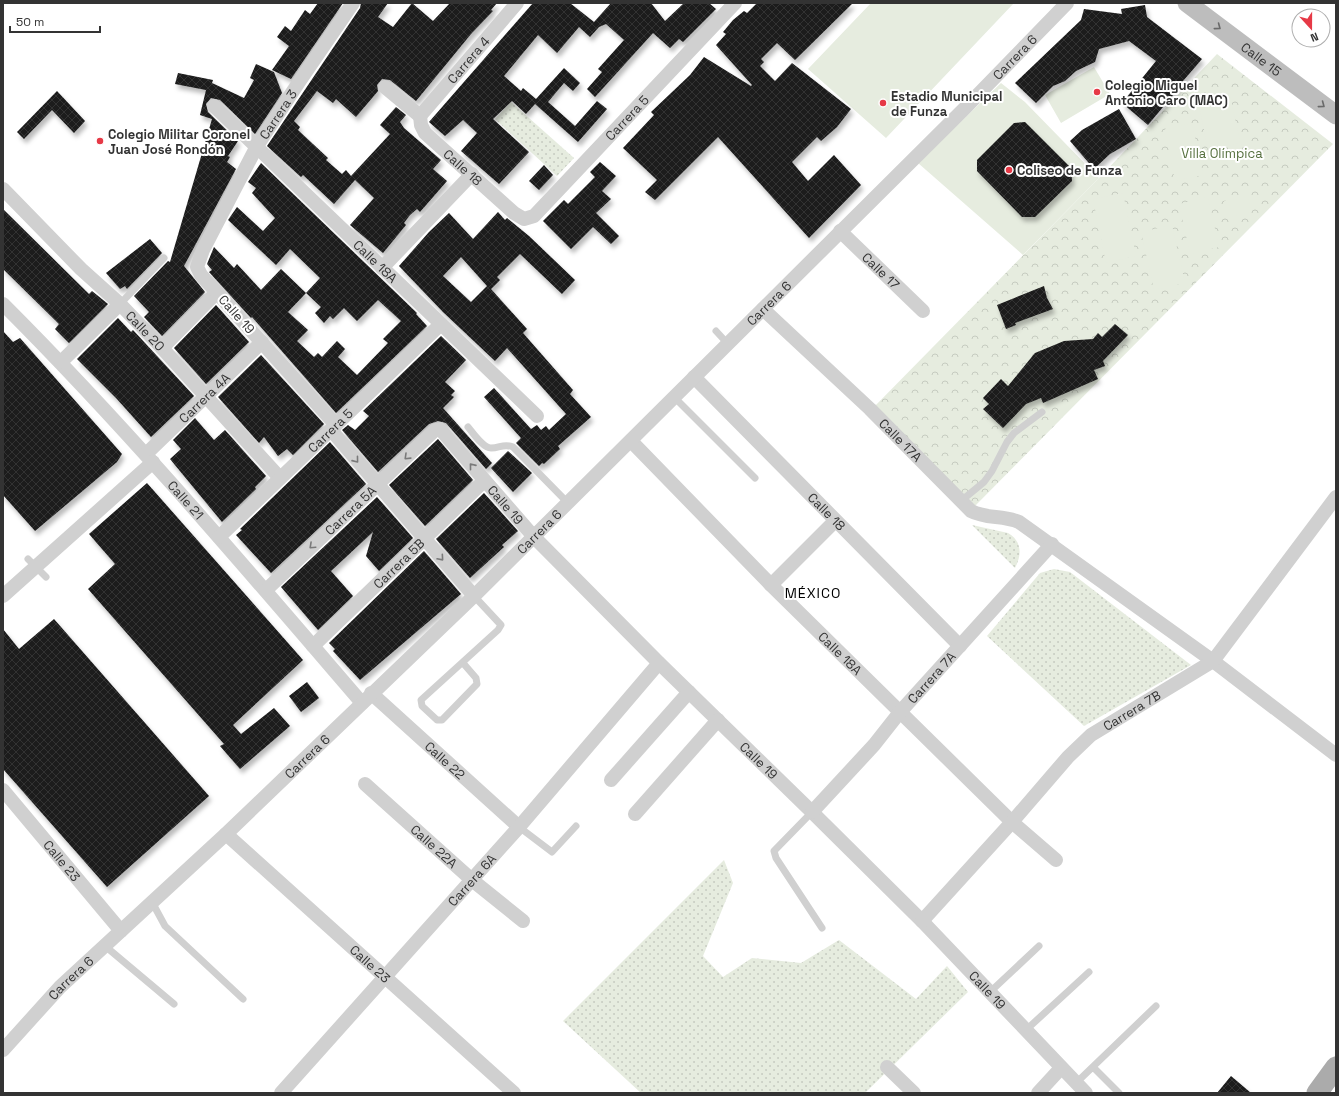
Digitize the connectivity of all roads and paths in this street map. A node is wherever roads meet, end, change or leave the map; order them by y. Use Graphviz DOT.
graph roads {
  1 [pos="353,3"];
  2 [pos="517,3"];
  3 [pos="735,3"];
  4 [pos="1066,3"];
  5 [pos="1187,3"];
  6 [pos="385,87"];
  7 [pos="214,106"];
  8 [pos="1336,115"];
  9 [pos="420,116"];
  10 [pos="257,146"];
  11 [pos="472,174"];
  12 [pos="3,189"];
  13 [pos="514,213"];
  14 [pos="840,231"];
  15 [pos="164,258"];
  16 [pos="382,268"];
  17 [pos="201,275"];
  18 [pos="217,292"];
  19 [pos="3,304"];
  20 [pos="120,304"];
  21 [pos="763,309"];
  22 [pos="922,311"];
  23 [pos="441,324"];
  24 [pos="716,331"];
  25 [pos="262,342"];
  26 [pos="728,344"];
  27 [pos="162,348"];
  28 [pos="61,362"];
  29 [pos="694,377"];
  30 [pos="206,397"];
  31 [pos="674,397"];
  32 [pos="1042,412"];
  33 [pos="537,416"];
  34 [pos="334,427"];
  35 [pos="468,427"];
  36 [pos="435,430"];
  37 [pos="631,441"];
  38 [pos="149,458"];
  39 [pos="280,478"];
  40 [pos="755,478"];
  41 [pos="484,481"];
  42 [pos="377,485"];
  43 [pos="1336,497"];
  44 [pos="961,502"];
  45 [pos="568,503"];
  46 [pos="835,521"];
  47 [pos="219,537"];
  48 [pos="534,537"];
  49 [pos="424,540"];
  50 [pos="1052,544"];
  51 [pos="32,563"];
  52 [pos="46,577"];
  53 [pos="771,585"];
  54 [pos="266,590"];
  55 [pos="3,596"];
  56 [pos="474,596"];
  57 [pos="313,646"];
  58 [pos="960,646"];
  59 [pos="1214,661"];
  60 [pos="463,663"];
  61 [pos="659,663"];
  62 [pos="689,692"];
  63 [pos="367,698"];
  64 [pos="900,712"];
  65 [pos="718,720"];
  66 [pos="1336,755"];
  67 [pos="610,780"];
  68 [pos="365,784"];
  69 [pos="3,790"];
  70 [pos="812,812"];
  71 [pos="635,814"];
  72 [pos="1012,822"];
  73 [pos="576,826"];
  74 [pos="519,827"];
  75 [pos="226,834"];
  76 [pos="1056,860"];
  77 [pos="472,880"];
  78 [pos="152,902"];
  79 [pos="523,920"];
  80 [pos="922,921"];
  81 [pos="822,928"];
  82 [pos="122,931"];
  83 [pos="105,946"];
  84 [pos="1039,946"];
  85 [pos="1089,972"];
  86 [pos="386,977"];
  87 [pos="990,992"];
  88 [pos="243,999"];
  89 [pos="174,1004"];
  90 [pos="1156,1006"];
  91 [pos="1026,1030"];
  92 [pos="3,1050"];
  93 [pos="887,1067"];
  94 [pos="1093,1067"];
  95 [pos="1336,1067"];
  96 [pos="1061,1068"];
  97 [pos="1081,1088"];
  98 [pos="506,1090"];
  99 [pos="281,1093"];
  100 [pos="914,1093"];
  101 [pos="1038,1093"];
  102 [pos="1119,1093"];
  103 [pos="1317,1093"];
  1 -- 10 [label="street, Carrera 3"];
  2 -- 9 [label="street, Carrera 4"];
  3 -- 13 [label="street, Carrera 5"];
  4 -- 14 [label="street, Carrera 6"];
  5 -- 8 [label="street, Calle 15, one-way"];
  6 -- 9 [label="street"];
  7 -- 10 [label="street, Calle 18A"];
  9 -- 11 [label="street, Calle 18"];
  10 -- 16 [label="street, Calle 18A"];
  10 -- 17 [label="street, Carrera 3"];
  11 -- 13 [label="street, Calle 18"];
  11 -- 16 [label="street"];
  12 -- 20 [label="street, Calle 20"];
  14 -- 21 [label="street, Carrera 6"];
  14 -- 22 [label="street, Calle 17"];
  15 -- 20 [label="lane"];
  16 -- 23 [label="street, Calle 18A"];
  17 -- 18 [label="street, Calle 19"];
  18 -- 25 [label="street, Calle 19"];
  18 -- 27 [label="street"];
  19 -- 28 [label="street, Calle 21"];
  20 -- 27 [label="street, Calle 20"];
  20 -- 28 [label="street"];
  21 -- 26 [label="street, Carrera 6"];
  21 -- 44 [label="street, Calle 17A"];
  23 -- 33 [label="street, Calle 18A"];
  23 -- 34 [label="street, Carrera 5"];
  24 -- 26 [label="lane"];
  25 -- 30 [label="street, Carrera 4A"];
  25 -- 34 [label="street, Calle 19"];
  26 -- 29 [label="street, Carrera 6"];
  27 -- 30 [label="street, Calle 20"];
  28 -- 38 [label="street, Calle 21"];
  29 -- 31 [label="street, Carrera 6"];
  29 -- 46 [label="street, Calle 18"];
  30 -- 38 [label="street, Carrera 4A"];
  30 -- 39 [label="street, Calle 20"];
  31 -- 37 [label="street, Carrera 6"];
  31 -- 40 [label="lane"];
  32 -- 44 [label="lane"];
  34 -- 39 [label="street, Carrera 5"];
  34 -- 42 [label="street, Calle 19, one-way"];
  35 -- 45 [label="lane"];
  41 -- 36 [label="street, Calle 19, one-way"];
  36 -- 42 [label="street, Carrera 5A, one-way"];
  37 -- 45 [label="street, Carrera 6"];
  37 -- 53 [label="street, Calle 18A"];
  38 -- 47 [label="street, Calle 21"];
  38 -- 51 [label="street"];
  39 -- 47 [label="street, Carrera 5"];
  41 -- 48 [label="street, Calle 19"];
  41 -- 49 [label="street, Carrera 5B"];
  42 -- 49 [label="street, Calle 19"];
  42 -- 54 [label="street, Carrera 5A, one-way"];
  43 -- 59 [label="street, Carrera 7B"];
  44 -- 50 [label="street, Calle 17A"];
  45 -- 48 [label="street, Carrera 6"];
  46 -- 53 [label="street"];
  46 -- 58 [label="street, Calle 18"];
  47 -- 54 [label="street, Calle 21"];
  48 -- 56 [label="street, Carrera 6"];
  48 -- 61 [label="street, Calle 19"];
  49 -- 56 [label="street, Calle 19, one-way"];
  49 -- 57 [label="street, Carrera 5B"];
  50 -- 58 [label="street, Carrera 7A"];
  50 -- 59 [label="street, Calle 17A"];
  51 -- 52 [label="lane"];
  51 -- 55 [label="street"];
  53 -- 64 [label="street, Calle 18A"];
  54 -- 57 [label="street, Calle 21"];
  56 -- 60 [label="lane"];
  56 -- 63 [label="street, Carrera 6"];
  57 -- 63 [label="street, Calle 21"];
  58 -- 64 [label="street, Carrera 7A"];
  59 -- 66 [label="street, Calle 17A"];
  59 -- 72 [label="street, Carrera 7B"];
  60 -- 60 [label="lane"];
  61 -- 62 [label="street, Calle 19"];
  61 -- 74 [label="street, Carrera 6A"];
  62 -- 65 [label="street, Calle 19"];
  62 -- 67 [label="street"];
  63 -- 74 [label="street, Calle 22"];
  63 -- 75 [label="street, Carrera 6"];
  64 -- 70 [label="street, Carrera 7A"];
  64 -- 72 [label="street, Calle 18A"];
  65 -- 70 [label="street, Calle 19"];
  65 -- 71 [label="street"];
  68 -- 77 [label="street, Calle 22A"];
  69 -- 82 [label="street, Calle 23"];
  70 -- 80 [label="street, Calle 19"];
  70 -- 81 [label="lane"];
  72 -- 76 [label="street, Calle 18A"];
  72 -- 80 [label="street, Carrera 7B"];
  73 -- 74 [label="lane"];
  74 -- 77 [label="street, Carrera 6A"];
  75 -- 78 [label="street, Carrera 6"];
  75 -- 86 [label="street, Calle 23"];
  77 -- 79 [label="street, Calle 22A"];
  77 -- 86 [label="street, Carrera 6A"];
  78 -- 82 [label="street, Carrera 6"];
  78 -- 88 [label="lane"];
  80 -- 87 [label="street, Calle 19"];
  82 -- 83 [label="street, Carrera 6"];
  83 -- 89 [label="lane"];
  83 -- 92 [label="street, Carrera 6"];
  84 -- 87 [label="lane"];
  85 -- 91 [label="lane"];
  86 -- 98 [label="street, Calle 23"];
  86 -- 99 [label="street, Carrera 6A"];
  87 -- 91 [label="street, Calle 19"];
  90 -- 94 [label="lane"];
  91 -- 96 [label="street, Calle 19"];
  93 -- 100 [label="street"];
  94 -- 97 [label="lane"];
  94 -- 102 [label="lane"];
  95 -- 103 [label="main road"];
  96 -- 97 [label="street, Calle 19"];
  96 -- 101 [label="street"];
}
